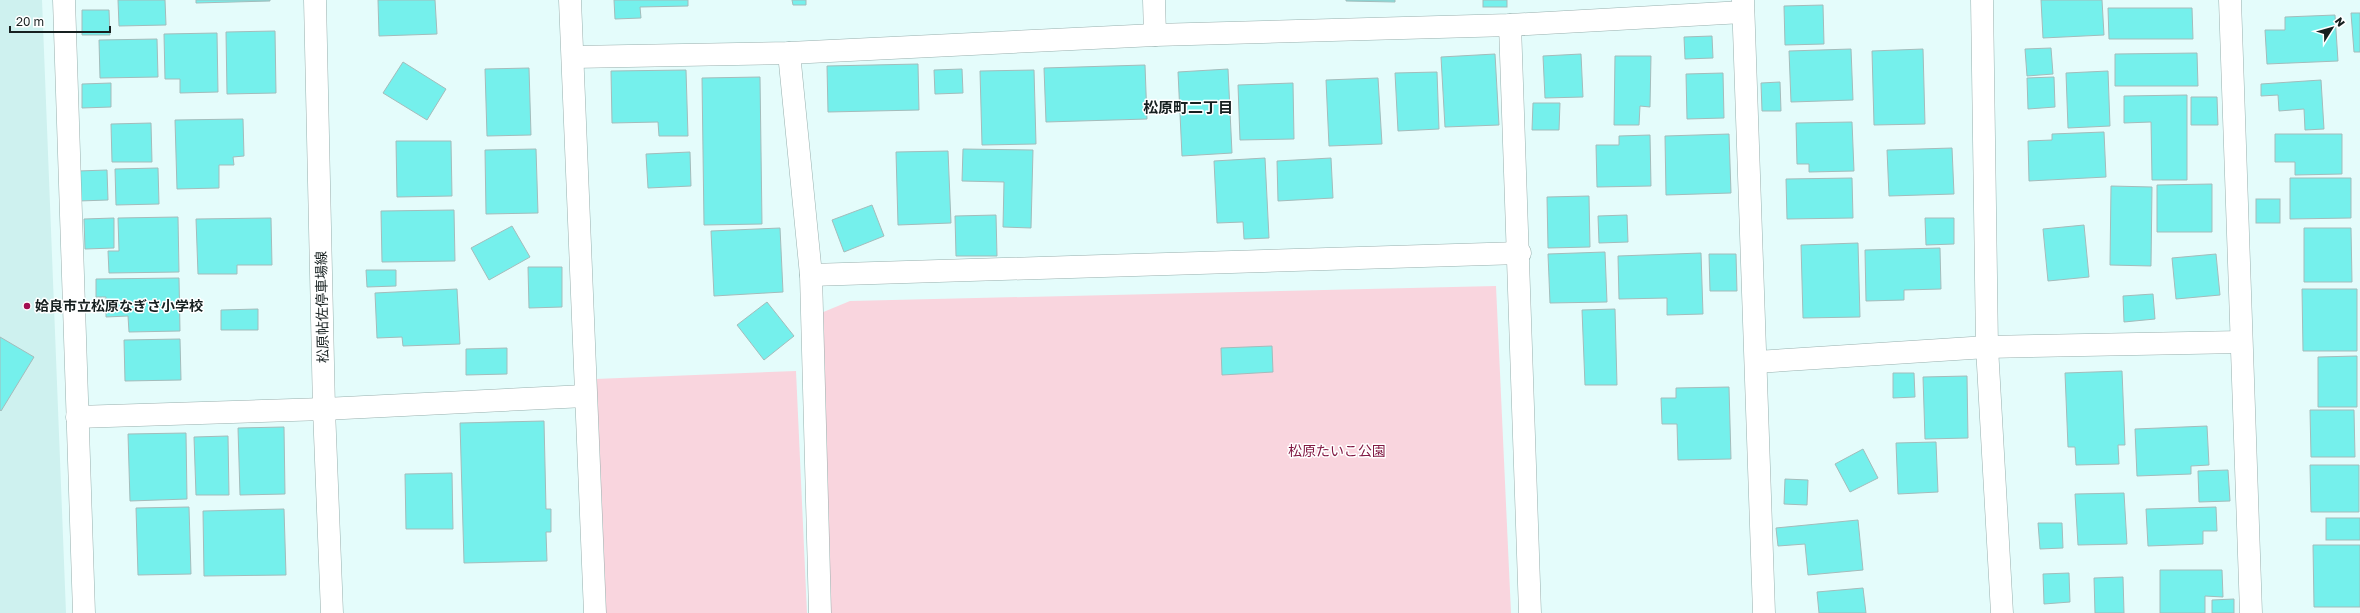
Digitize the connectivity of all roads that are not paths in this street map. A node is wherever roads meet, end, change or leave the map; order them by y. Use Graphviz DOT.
graph roads {
  1 [pos="64,0"];
  2 [pos="315,0"];
  3 [pos="570,0"];
  4 [pos="1154,0"];
  5 [pos="1982,0"];
  6 [pos="2230,0"];
  7 [pos="1743,6"];
  8 [pos="1510,26"];
  9 [pos="1155,35"];
  10 [pos="789,53"];
  11 [pos="574,57"];
  12 [pos="1520,253"];
  13 [pos="811,275"];
  14 [pos="2241,342"];
  15 [pos="1987,347"];
  16 [pos="1756,362"];
  17 [pos="585,396"];
  18 [pos="324,409"];
  19 [pos="77,417"];
  20 [pos="84,613"];
  21 [pos="332,613"];
  22 [pos="595,613"];
  23 [pos="820,613"];
  24 [pos="1530,613"];
  25 [pos="1764,613"];
  26 [pos="2002,613"];
  27 [pos="2251,613"];
  1 -- 19 [label="street"];
  2 -- 18 [label="street, 松原帖佐停車場線"];
  3 -- 11 [label="street"];
  4 -- 9 [label="street"];
  5 -- 15 [label="street"];
  6 -- 14 [label="street"];
  7 -- 8 [label="street"];
  7 -- 16 [label="street"];
  8 -- 9 [label="street"];
  8 -- 12 [label="street"];
  9 -- 10 [label="street"];
  10 -- 11 [label="street"];
  10 -- 13 [label="street"];
  11 -- 17 [label="street"];
  12 -- 13 [label="street"];
  12 -- 24 [label="street"];
  13 -- 23 [label="street"];
  14 -- 15 [label="street"];
  14 -- 27 [label="street"];
  15 -- 16 [label="street"];
  15 -- 26 [label="street"];
  16 -- 25 [label="street"];
  17 -- 18 [label="street"];
  17 -- 22 [label="street"];
  18 -- 19 [label="street"];
  18 -- 21 [label="street, 松原帖佐停車場線"];
  19 -- 20 [label="street"];
}
